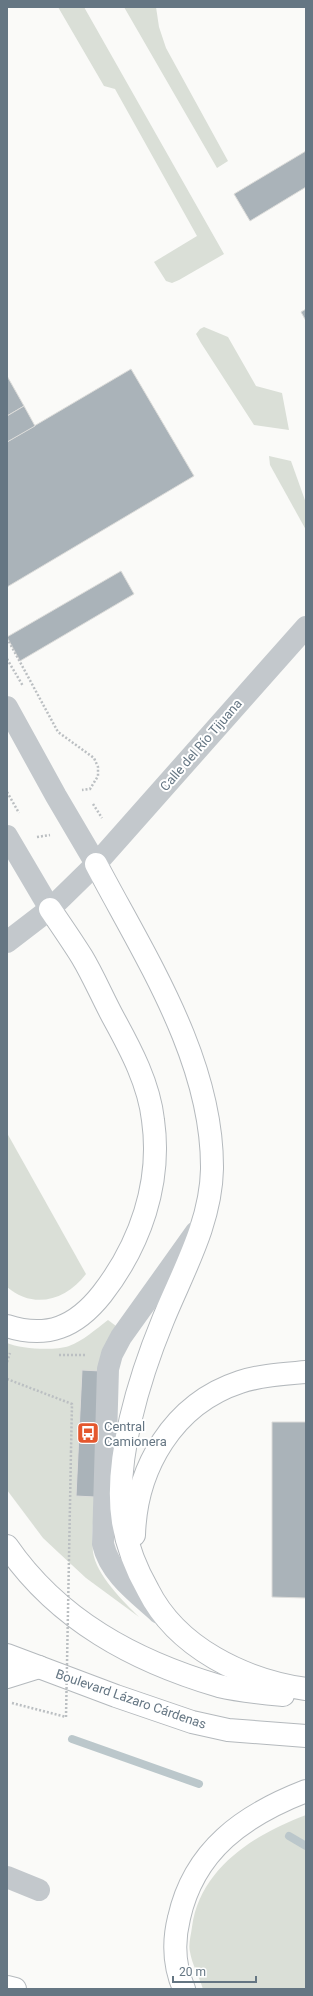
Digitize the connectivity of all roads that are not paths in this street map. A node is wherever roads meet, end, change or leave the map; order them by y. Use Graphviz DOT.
graph roads {
  1 [pos="306,627"];
  2 [pos="7,707"];
  3 [pos="7,836"];
  4 [pos="96,864"];
  5 [pos="50,909"];
  6 [pos="7,942"];
  7 [pos="203,1223"];
  8 [pos="7,1326"];
  9 [pos="306,1372"];
  10 [pos="7,1546"];
  11 [pos="137,1570"];
  12 [pos="164,1618"];
  13 [pos="7,1655"];
  14 [pos="39,1667"];
  15 [pos="7,1677"];
  16 [pos="306,1689"];
  17 [pos="306,1696"];
  18 [pos="306,1736"];
  19 [pos="306,1792"];
  20 [pos="7,1877"];
  21 [pos="39,1890"];
  22 [pos="7,1986"];
  23 [pos="15,1989"];
  24 [pos="184,1989"];
  1 -- 4 [label="street, Calle del Río Tijuana"];
  2 -- 4 [label="street"];
  3 -- 5 [label="street"];
  4 -- 5 [label="street"];
  4 -- 7 [label="main road"];
  5 -- 6 [label="street"];
  5 -- 8 [label="main road"];
  7 -- 11 [label="main road"];
  7 -- 12 [label="street"];
  9 -- 11 [label="main road"];
  10 -- 17 [label="main road"];
  11 -- 12 [label="main road"];
  12 -- 16 [label="main road"];
  13 -- 14 [label="main road, Boulevard Lázaro Cárdenas"];
  14 -- 15 [label="main road"];
  14 -- 18 [label="main road, Boulevard Lázaro Cárdenas"];
  19 -- 24 [label="main road"];
  20 -- 21 [label="street"];
  22 -- 23 [label="main road"];
}
